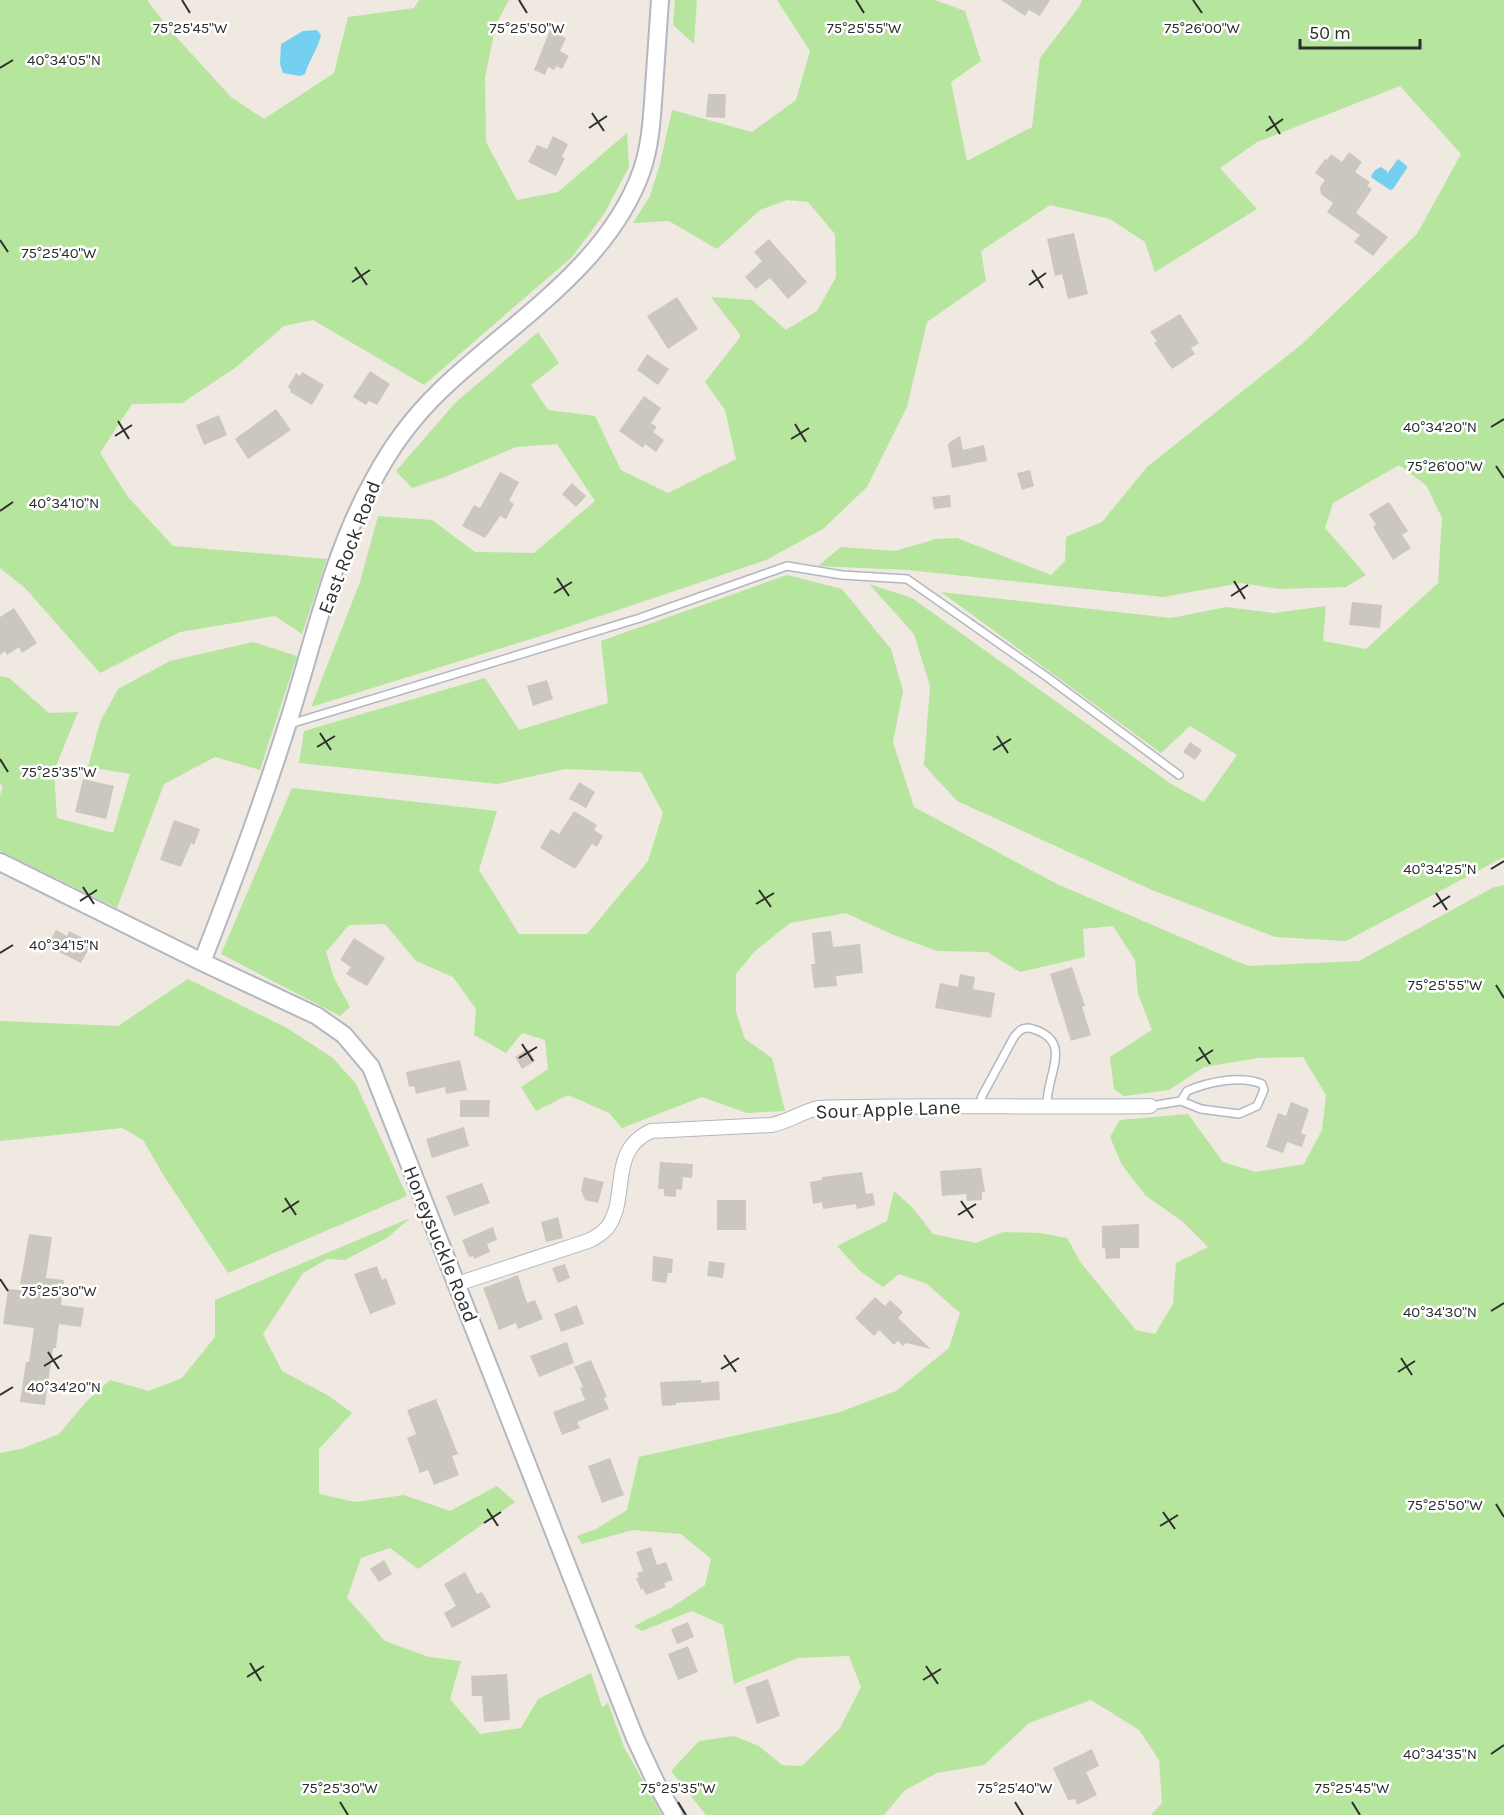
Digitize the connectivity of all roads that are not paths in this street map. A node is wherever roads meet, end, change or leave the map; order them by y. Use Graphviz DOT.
graph roads {
  1 [pos="660,0"];
  2 [pos="288,725"];
  3 [pos="1179,775"];
  4 [pos="0,862"];
  5 [pos="202,962"];
  6 [pos="1181,1101"];
  7 [pos="979,1106"];
  8 [pos="1150,1106"];
  9 [pos="1047,1107"];
  10 [pos="457,1284"];
  11 [pos="674,1815"];
  1 -- 2 [label="street, East Rock Road"];
  2 -- 3 [label="lane"];
  2 -- 5 [label="street, East Rock Road"];
  4 -- 5 [label="street, Honeysuckle Road"];
  5 -- 10 [label="street, Honeysuckle Road"];
  6 -- 6 [label="lane"];
  6 -- 8 [label="lane"];
  7 -- 9 [label="street, Sour Apple Lane"];
  7 -- 9 [label="lane"];
  7 -- 10 [label="street, Sour Apple Lane"];
  8 -- 9 [label="street, Sour Apple Lane"];
  10 -- 11 [label="street, Honeysuckle Road"];
}
